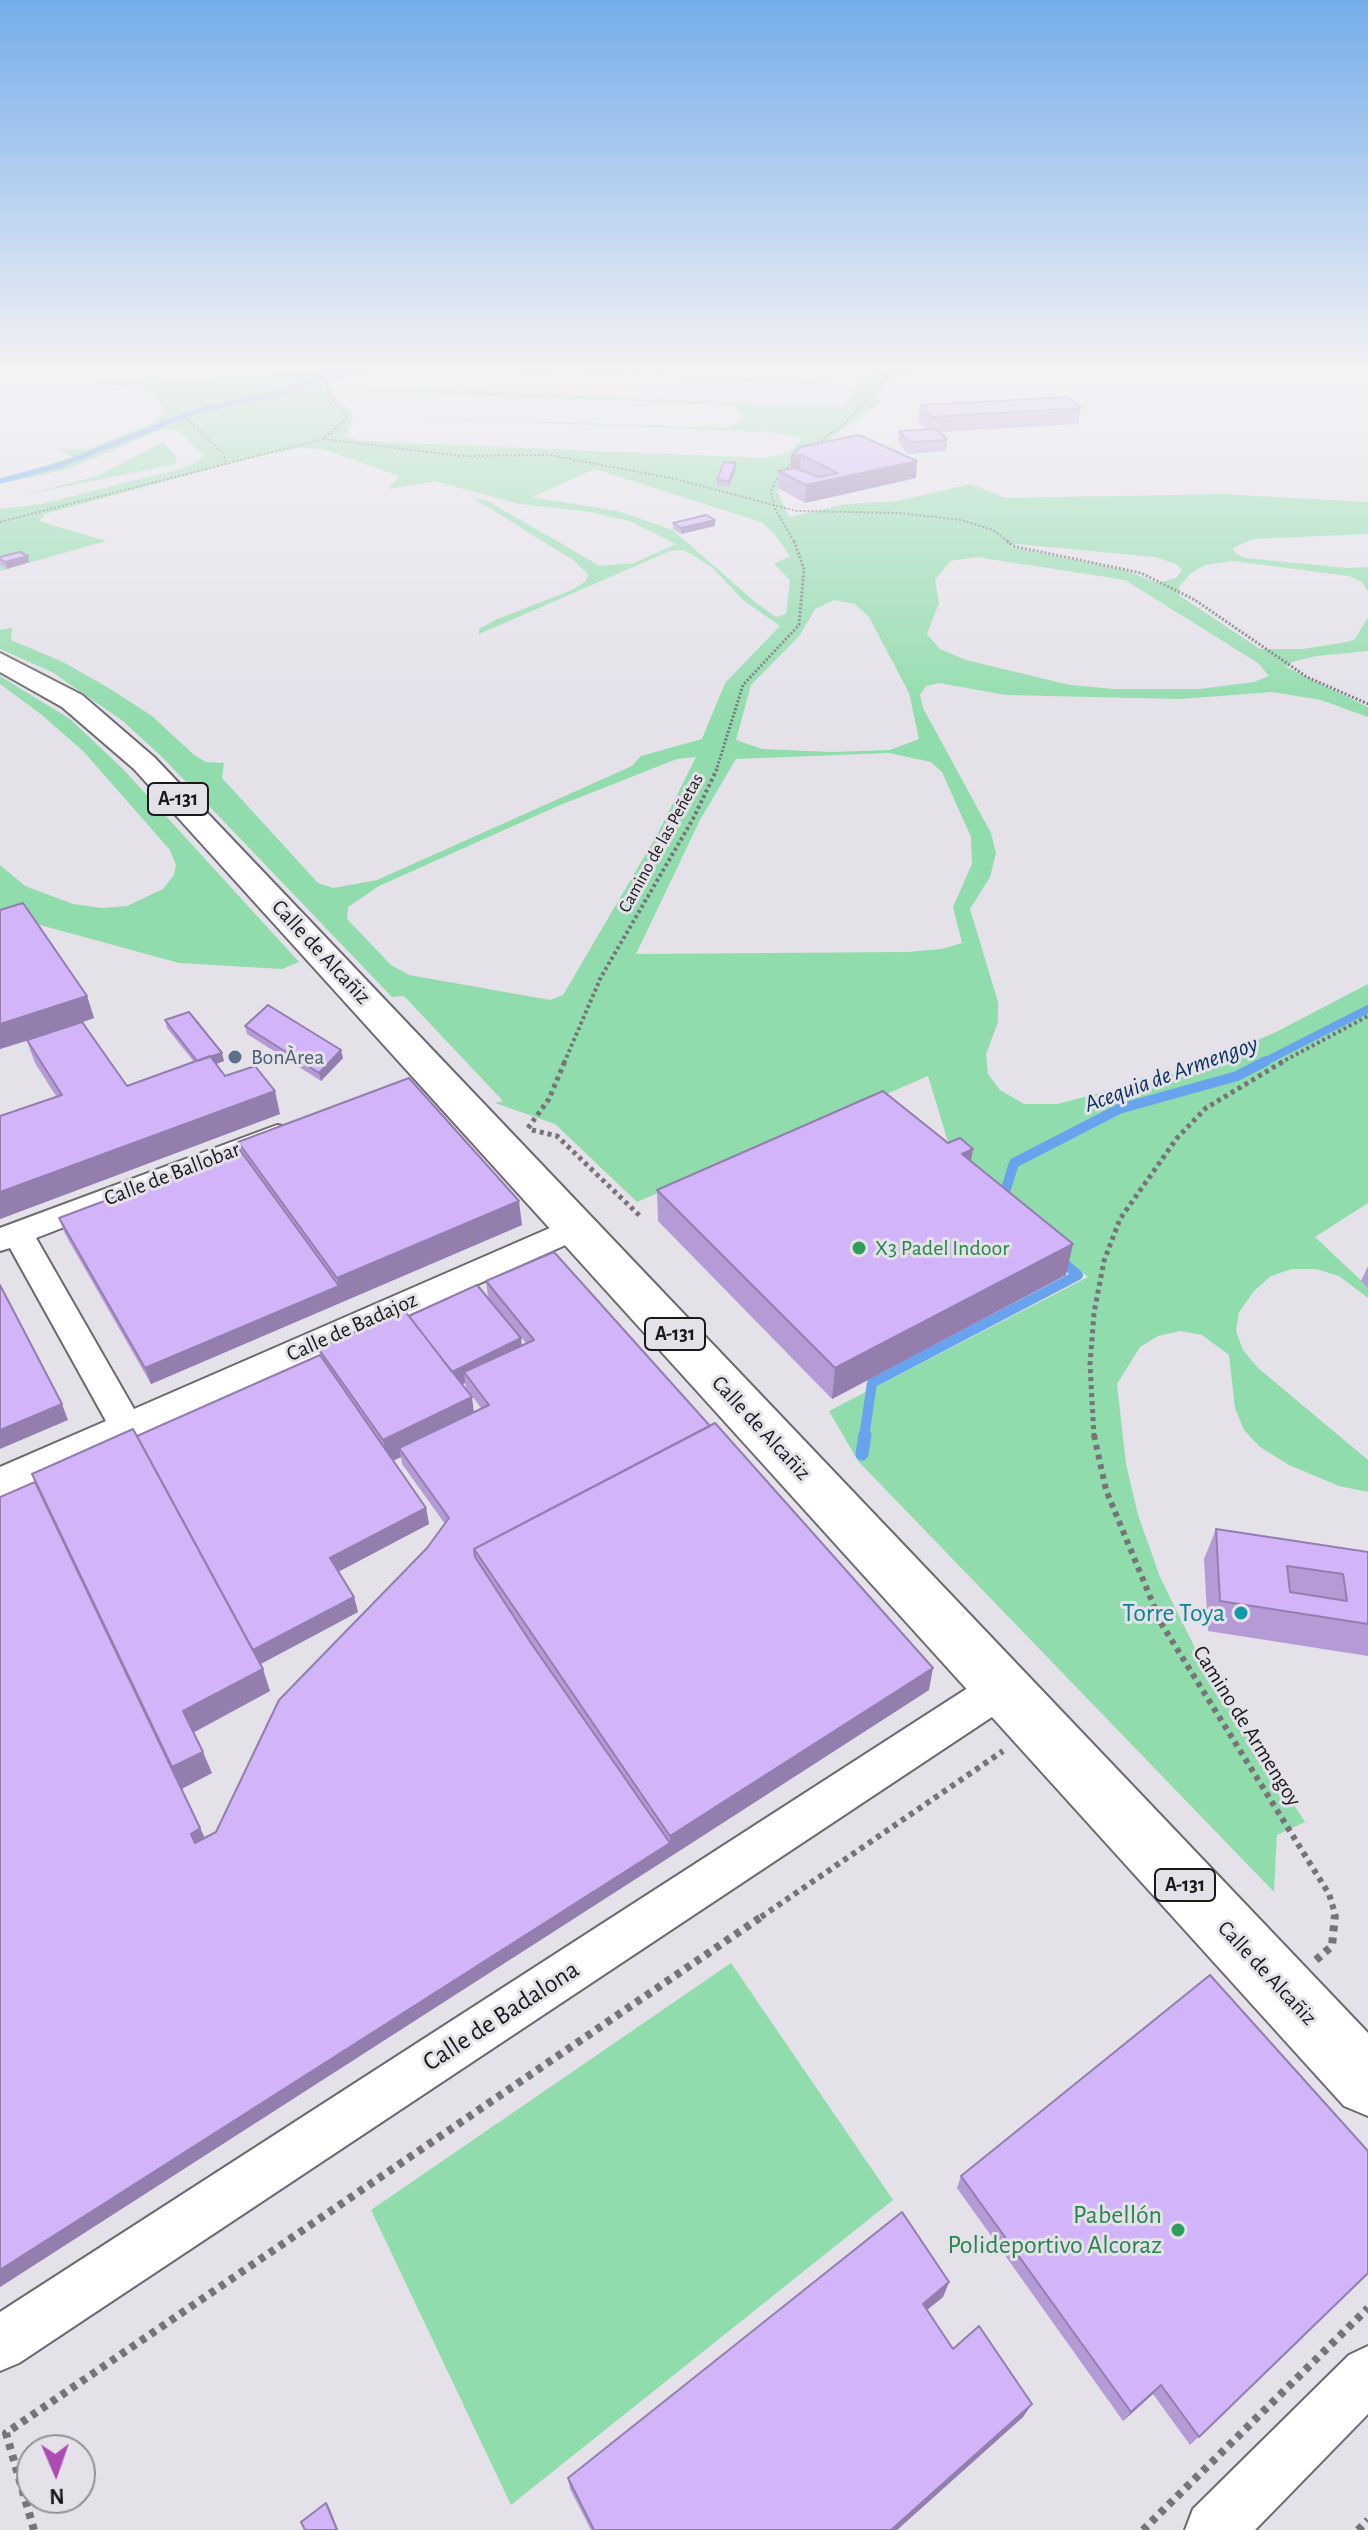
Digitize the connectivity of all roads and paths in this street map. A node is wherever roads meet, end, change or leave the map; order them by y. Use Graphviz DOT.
graph roads {
  1 [pos="152,482"];
  2 [pos="673,482"];
  3 [pos="776,482"];
  4 [pos="773,504"];
  5 [pos="0,522"];
  6 [pos="0,661"];
  7 [pos="1368,704"];
  8 [pos="1368,1016"];
  9 [pos="300,1125"];
  10 [pos="640,1216"];
  11 [pos="577,1228"];
  12 [pos="9,1236"];
  13 [pos="127,1427"];
  14 [pos="0,1483"];
  15 [pos="1002,1688"];
  16 [pos="1013,1762"];
  17 [pos="1282,1989"];
  18 [pos="1368,2082"];
  19 [pos="1368,2308"];
  20 [pos="0,2344"];
  21 [pos="1368,2374"];
  22 [pos="1368,2520"];
  23 [pos="34,2530"];
  24 [pos="1143,2530"];
  25 [pos="1214,2530"];
  26 [pos="1358,2530"];
  1 -- 5 [label="path"];
  2 -- 4 [label="path"];
  3 -- 4 [label="path"];
  4 -- 7 [label="path"];
  4 -- 10 [label="path, Camino de las Peñetas"];
  6 -- 11 [label="main road, Calle de Alcañiz / A-131"];
  8 -- 17 [label="path, Camino de Armengoy"];
  9 -- 12 [label="street, Calle de Ballobar"];
  11 -- 13 [label="street, Calle de Badajoz"];
  11 -- 15 [label="main road, Calle de Alcañiz / A-131"];
  12 -- 13 [label="street"];
  13 -- 14 [label="street, Calle de Badajoz"];
  15 -- 17 [label="main road, Calle de Alcañiz / A-131"];
  15 -- 20 [label="street, Calle de Badalona"];
  16 -- 23 [label="path"];
  17 -- 18 [label="main road, Calle de Alcañiz / A-131"];
  19 -- 24 [label="path"];
  21 -- 25 [label="street"];
  22 -- 26 [label="path"];
}
